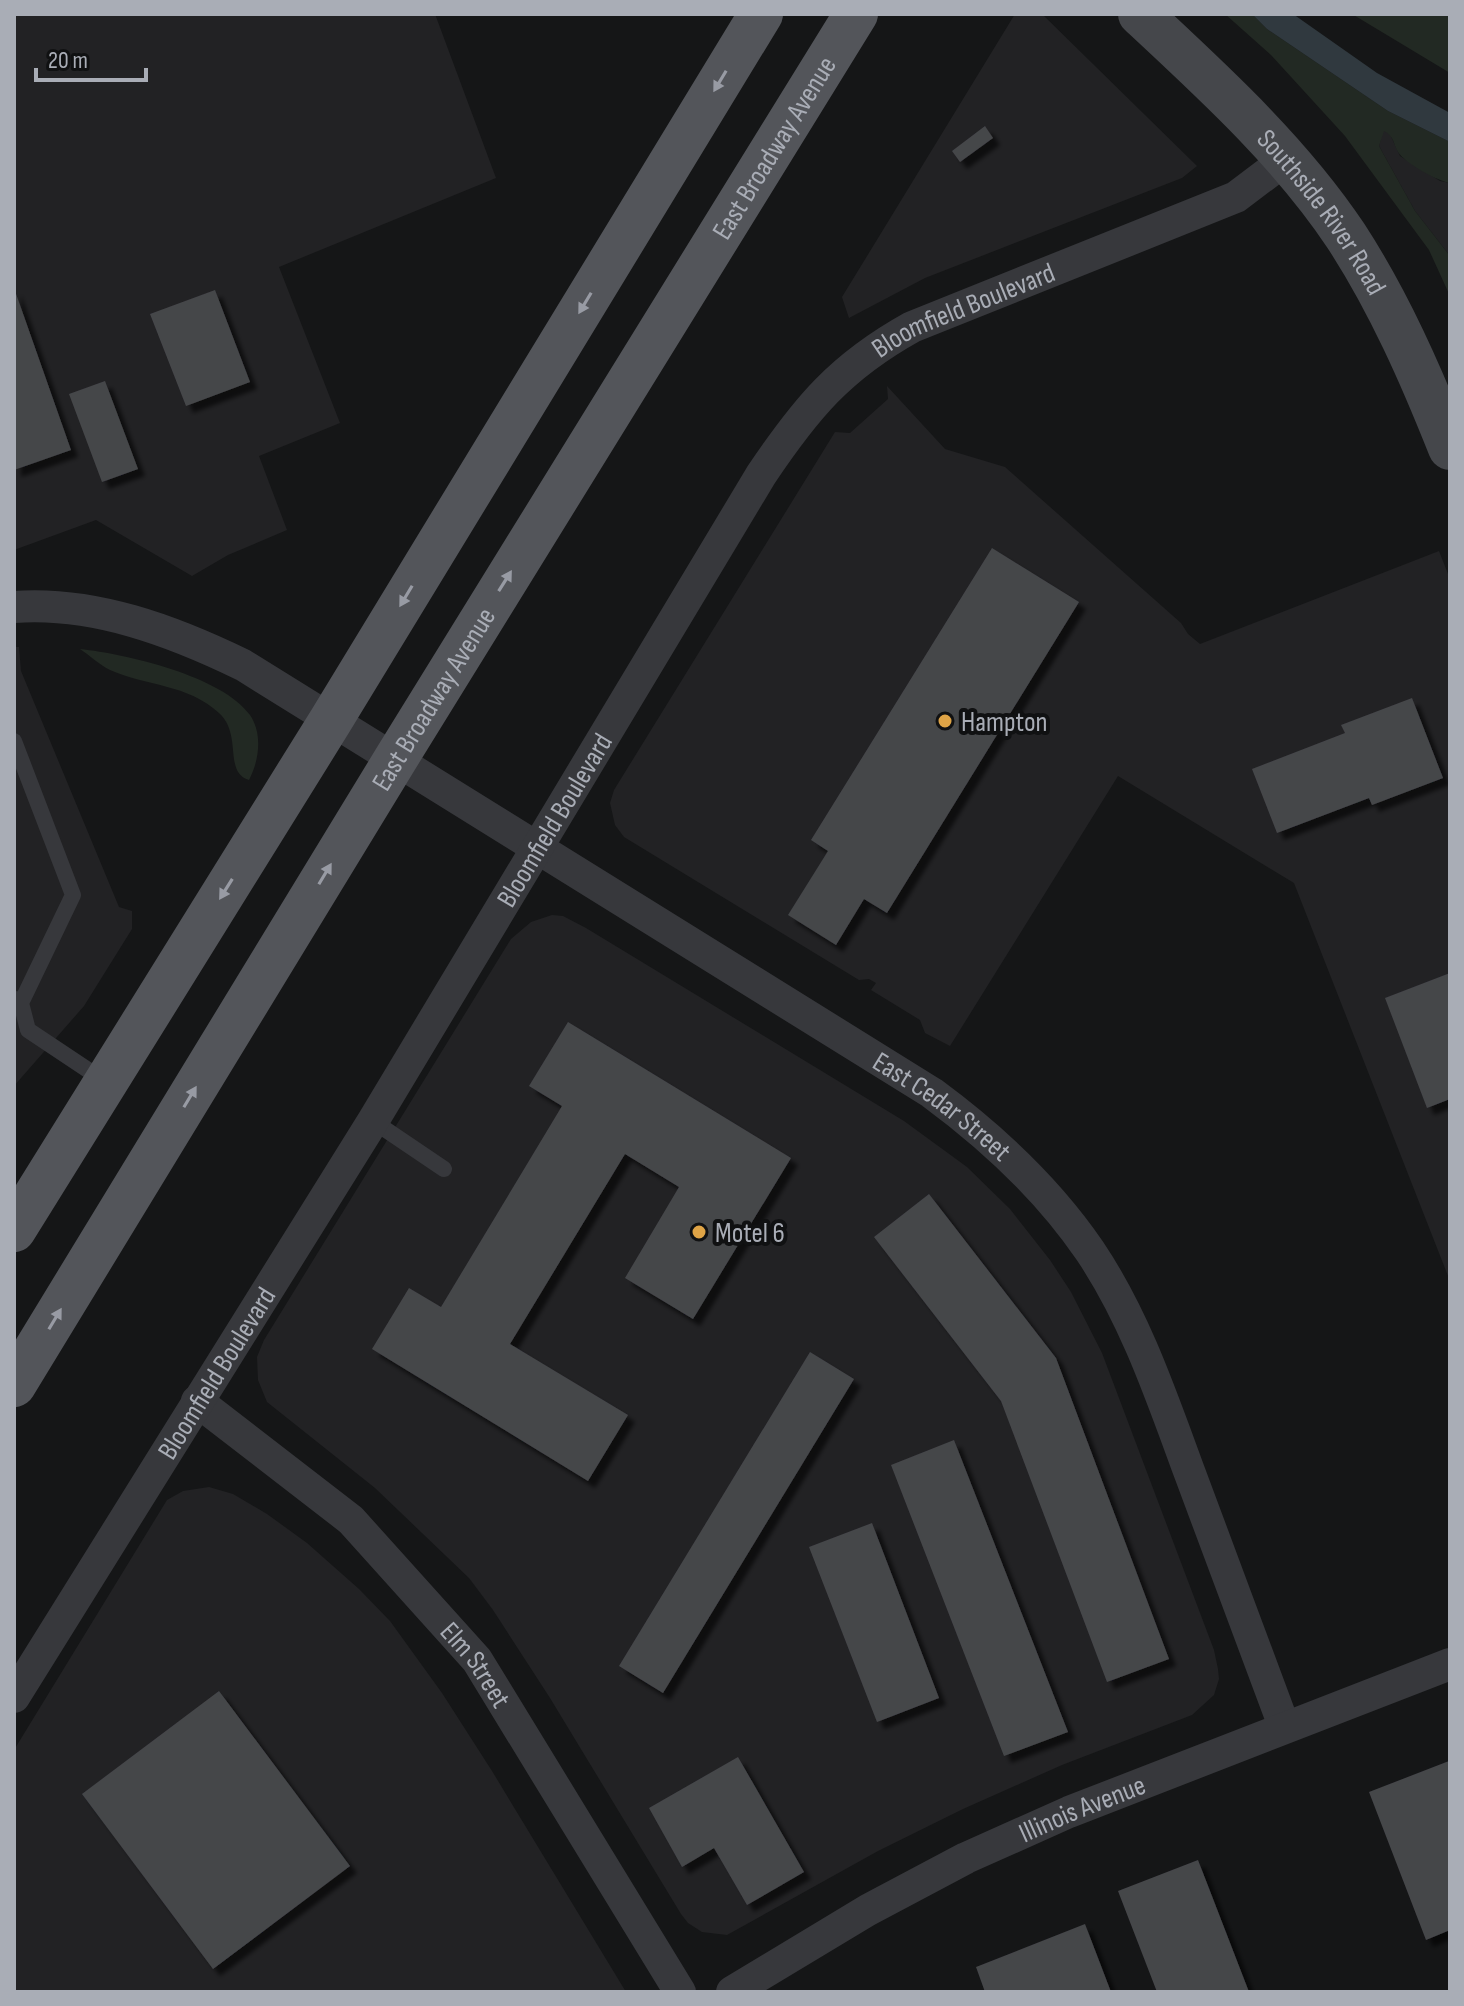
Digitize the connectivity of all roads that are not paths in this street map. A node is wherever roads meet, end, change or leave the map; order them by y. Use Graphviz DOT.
graph roads {
  1 [pos="761,14"];
  2 [pos="856,14"];
  3 [pos="1140,14"];
  4 [pos="1285,160"];
  5 [pos="1450,448"];
  6 [pos="14,607"];
  7 [pos="331,720"];
  8 [pos="14,741"];
  9 [pos="395,760"];
  10 [pos="536,847"];
  11 [pos="18,1001"];
  12 [pos="21,1033"];
  13 [pos="106,1082"];
  14 [pos="373,1121"];
  15 [pos="444,1169"];
  16 [pos="14,1230"];
  17 [pos="14,1385"];
  18 [pos="197,1401"];
  19 [pos="1450,1664"];
  20 [pos="14,1697"];
  21 [pos="1284,1726"];
  22 [pos="680,1992"];
  23 [pos="732,1992"];
  1 -- 7 [label="main road, one-way"];
  9 -- 2 [label="main road, East Broadway Avenue, one-way"];
  3 -- 4 [label="main road, Southside River Road"];
  4 -- 5 [label="main road, Southside River Road"];
  4 -- 10 [label="street, Bloomfield Boulevard"];
  6 -- 7 [label="street, East Cedar Street"];
  7 -- 9 [label="street, East Cedar Street"];
  7 -- 13 [label="main road, one-way"];
  8 -- 11 [label="lane"];
  9 -- 10 [label="street, East Cedar Street"];
  17 -- 9 [label="main road, East Broadway Avenue, one-way"];
  10 -- 14 [label="street, Bloomfield Boulevard"];
  10 -- 21 [label="street, East Cedar Street"];
  11 -- 12 [label="lane"];
  12 -- 13 [label="lane"];
  13 -- 16 [label="main road"];
  14 -- 15 [label="lane"];
  14 -- 18 [label="street, Bloomfield Boulevard"];
  18 -- 20 [label="street, Bloomfield Boulevard"];
  18 -- 22 [label="street, Elm Street"];
  19 -- 21 [label="street, Illinois Avenue"];
  21 -- 23 [label="street, Illinois Avenue"];
}
